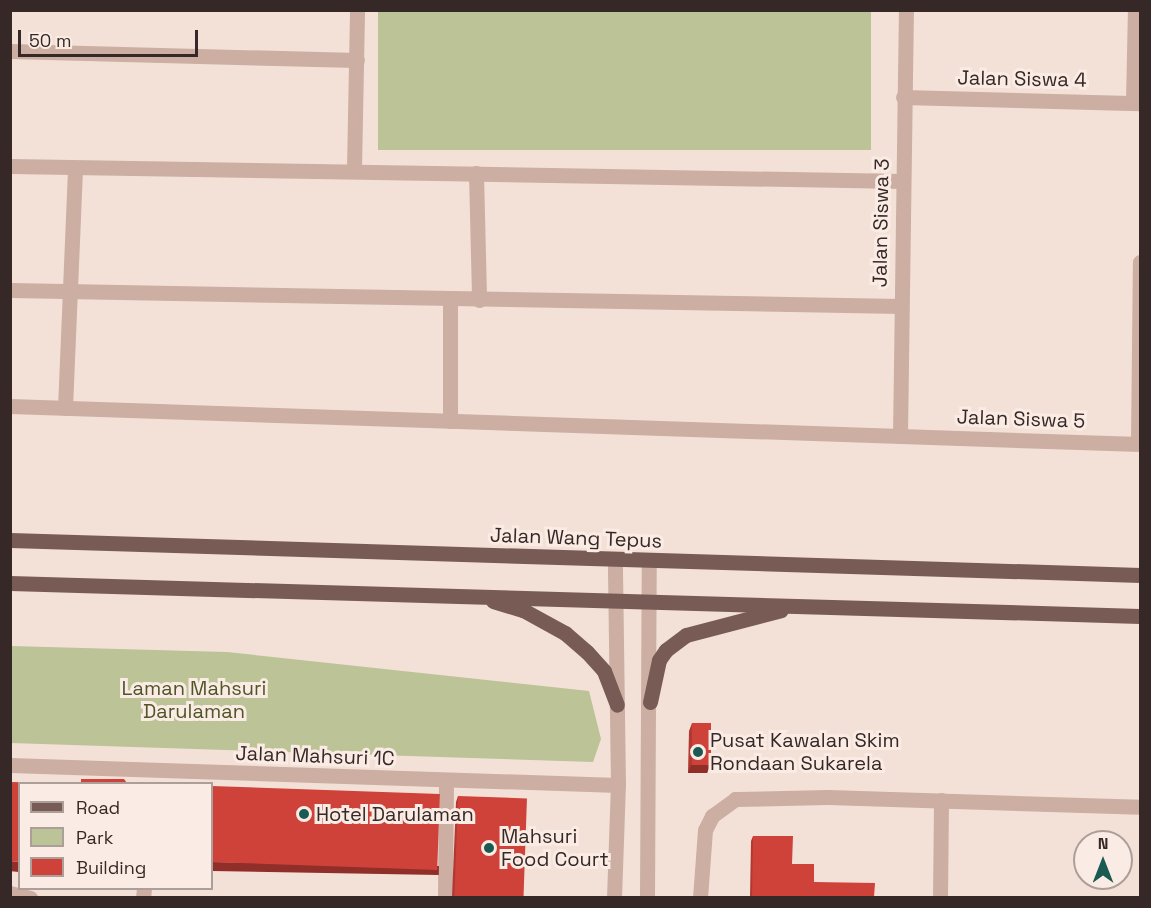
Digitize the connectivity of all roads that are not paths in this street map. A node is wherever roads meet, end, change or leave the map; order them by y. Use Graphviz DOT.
graph roads {
  1 [pos="357,10"];
  2 [pos="906,10"];
  3 [pos="1135,10"];
  4 [pos="10,51"];
  5 [pos="357,60"];
  6 [pos="903,97"];
  7 [pos="1137,103"];
  8 [pos="10,166"];
  9 [pos="75,167"];
  10 [pos="354,169"];
  11 [pos="476,174"];
  12 [pos="902,181"];
  13 [pos="1140,262"];
  14 [pos="10,290"];
  15 [pos="71,292"];
  16 [pos="450,300"];
  17 [pos="479,300"];
  18 [pos="901,306"];
  19 [pos="10,406"];
  20 [pos="65,408"];
  21 [pos="450,421"];
  22 [pos="900,436"];
  23 [pos="1139,443"];
  24 [pos="10,540"];
  25 [pos="615,561"];
  26 [pos="649,562"];
  27 [pos="1140,575"];
  28 [pos="10,583"];
  29 [pos="472,595"];
  30 [pos="615,600"];
  31 [pos="650,600"];
  32 [pos="801,606"];
  33 [pos="1140,616"];
  34 [pos="650,702"];
  35 [pos="617,705"];
  36 [pos="10,765"];
  37 [pos="147,777"];
  38 [pos="446,781"];
  39 [pos="618,784"];
  40 [pos="941,800"];
  41 [pos="1140,807"];
  42 [pos="10,893"];
  43 [pos="30,897"];
  44 [pos="445,897"];
  45 [pos="614,897"];
  46 [pos="647,897"];
  47 [pos="700,897"];
  48 [pos="940,897"];
  1 -- 5 [label="street"];
  2 -- 6 [label="street, Jalan Siswa 3"];
  3 -- 7 [label="street"];
  4 -- 5 [label="street"];
  5 -- 10 [label="street"];
  6 -- 7 [label="street, Jalan Siswa 4"];
  6 -- 12 [label="street, Jalan Siswa 3"];
  8 -- 9 [label="street"];
  9 -- 10 [label="street"];
  9 -- 15 [label="street"];
  10 -- 11 [label="street"];
  11 -- 12 [label="street"];
  11 -- 17 [label="street"];
  12 -- 18 [label="street, Jalan Siswa 3"];
  13 -- 23 [label="street"];
  14 -- 15 [label="street"];
  15 -- 16 [label="street"];
  15 -- 20 [label="street"];
  16 -- 17 [label="street"];
  16 -- 21 [label="street"];
  17 -- 18 [label="street"];
  18 -- 22 [label="street, Jalan Siswa 3"];
  19 -- 20 [label="street, Jalan Siswa 5"];
  20 -- 21 [label="street, Jalan Siswa 5"];
  21 -- 22 [label="street, Jalan Siswa 5"];
  22 -- 23 [label="street, Jalan Siswa 5"];
  24 -- 25 [label="main road, Jalan Wang Tepus"];
  25 -- 26 [label="main road, Jalan Wang Tepus"];
  25 -- 30 [label="street"];
  26 -- 27 [label="main road, Jalan Wang Tepus"];
  26 -- 31 [label="street"];
  28 -- 29 [label="main road"];
  29 -- 30 [label="main road"];
  29 -- 35 [label="main road"];
  30 -- 31 [label="main road"];
  30 -- 35 [label="street"];
  31 -- 32 [label="main road"];
  31 -- 34 [label="street"];
  32 -- 33 [label="main road"];
  32 -- 34 [label="main road"];
  34 -- 46 [label="street"];
  35 -- 39 [label="street"];
  36 -- 37 [label="street, Jalan Mahsuri 1C"];
  37 -- 38 [label="street, Jalan Mahsuri 1C"];
  38 -- 39 [label="street, Jalan Mahsuri 1C"];
  38 -- 44 [label="street"];
  39 -- 45 [label="street"];
  40 -- 41 [label="street"];
  40 -- 47 [label="street"];
  40 -- 48 [label="street"];
  42 -- 43 [label="street"];
}
